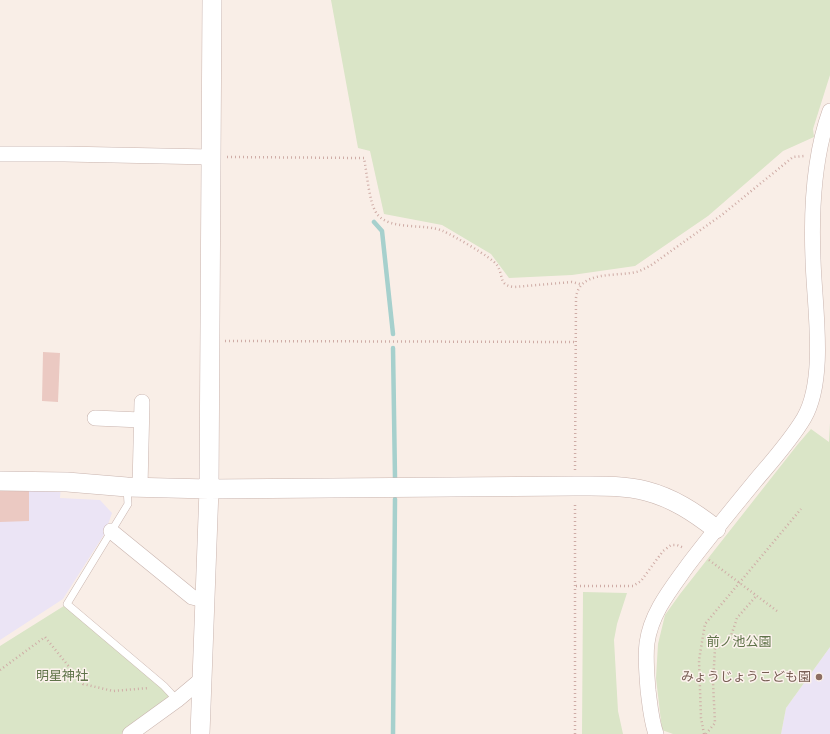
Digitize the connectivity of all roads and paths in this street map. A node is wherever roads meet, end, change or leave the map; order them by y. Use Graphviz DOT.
graph roads {
  1 [pos="212,0"];
  2 [pos="830,111"];
  3 [pos="0,154"];
  4 [pos="818,154"];
  5 [pos="212,157"];
  6 [pos="580,284"];
  7 [pos="211,341"];
  8 [pos="576,342"];
  9 [pos="142,402"];
  10 [pos="95,418"];
  11 [pos="141,420"];
  12 [pos="0,481"];
  13 [pos="575,486"];
  14 [pos="134,487"];
  15 [pos="209,489"];
  16 [pos="801,509"];
  17 [pos="716,529"];
  18 [pos="111,531"];
  19 [pos="699,552"];
  20 [pos="740,582"];
  21 [pos="576,586"];
  22 [pos="757,595"];
  23 [pos="204,600"];
  24 [pos="777,611"];
  25 [pos="0,670"];
  26 [pos="202,679"];
  27 [pos="164,686"];
  28 [pos="177,700"];
  29 [pos="130,734"];
  30 [pos="200,734"];
  31 [pos="575,734"];
  32 [pos="656,734"];
  33 [pos="705,734"];
  1 -- 5 [label="street"];
  2 -- 4 [label="street"];
  3 -- 5 [label="street"];
  4 -- 6 [label="path"];
  4 -- 17 [label="street"];
  5 -- 6 [label="path"];
  5 -- 7 [label="street"];
  6 -- 8 [label="path"];
  7 -- 8 [label="path"];
  7 -- 15 [label="street"];
  8 -- 13 [label="path"];
  9 -- 11 [label="street"];
  10 -- 11 [label="street"];
  11 -- 14 [label="street"];
  12 -- 14 [label="street"];
  13 -- 15 [label="street"];
  13 -- 17 [label="street"];
  13 -- 21 [label="path"];
  14 -- 15 [label="street"];
  14 -- 18 [label="lane"];
  15 -- 23 [label="street"];
  16 -- 20 [label="path"];
  17 -- 19 [label="street"];
  18 -- 23 [label="street"];
  18 -- 27 [label="lane"];
  19 -- 20 [label="path"];
  19 -- 21 [label="path"];
  19 -- 32 [label="street"];
  20 -- 22 [label="path"];
  20 -- 33 [label="path"];
  21 -- 31 [label="path"];
  22 -- 24 [label="path"];
  22 -- 33 [label="path"];
  23 -- 26 [label="street"];
  25 -- 27 [label="path"];
  26 -- 28 [label="street"];
  26 -- 30 [label="street"];
  27 -- 28 [label="lane"];
  28 -- 29 [label="street"];
}
